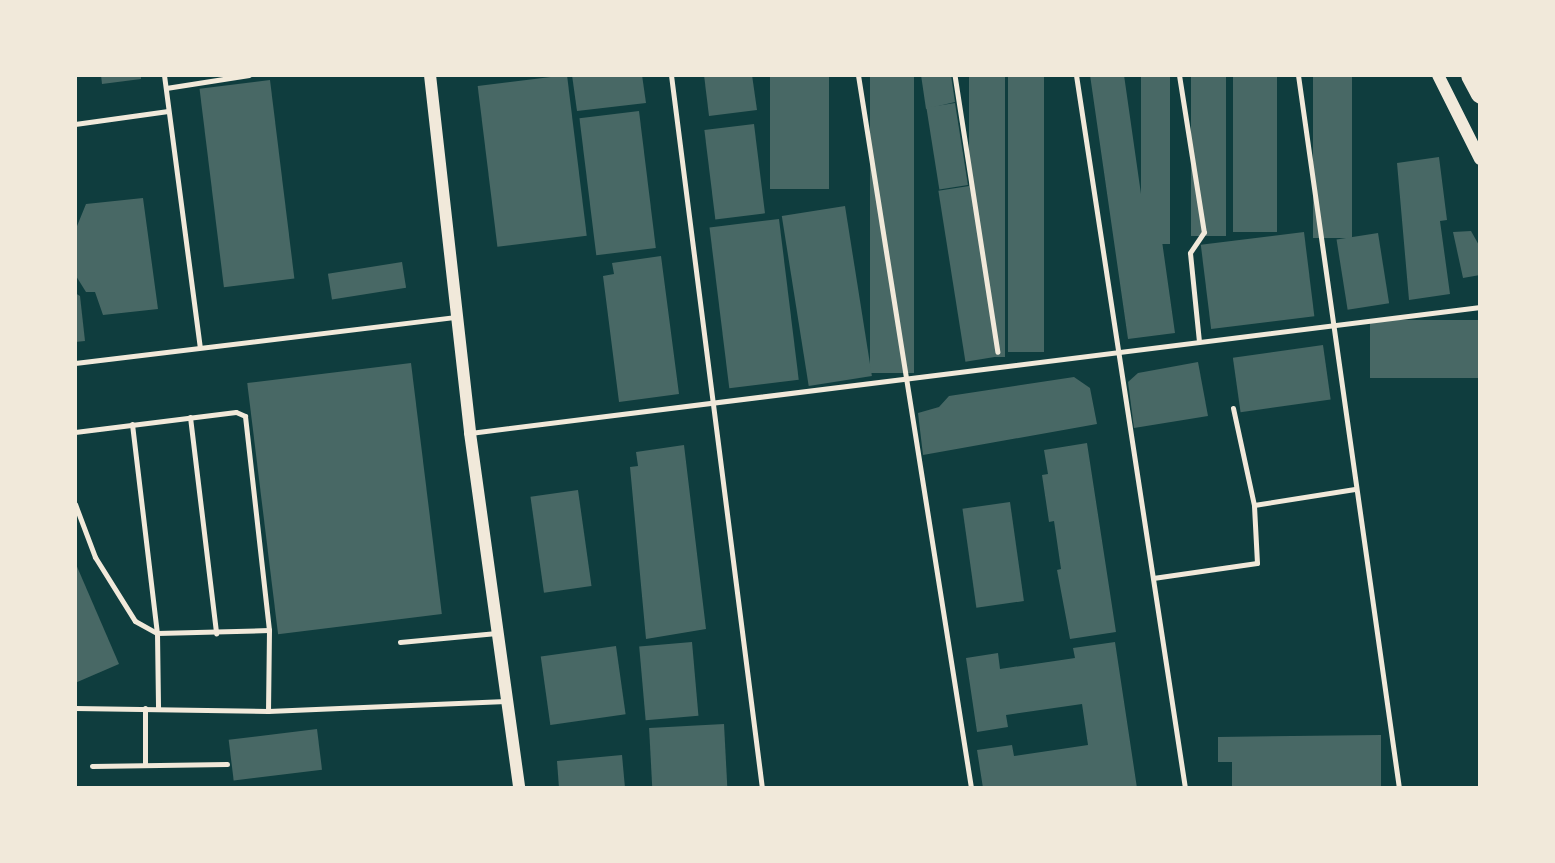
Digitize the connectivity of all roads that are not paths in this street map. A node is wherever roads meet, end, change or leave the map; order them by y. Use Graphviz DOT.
graph roads {
  1 [pos="164,75"];
  2 [pos="249,75"];
  3 [pos="430,75"];
  4 [pos="671,75"];
  5 [pos="858,75"];
  6 [pos="1076,75"];
  7 [pos="1179,75"];
  8 [pos="1298,75"];
  9 [pos="1438,75"];
  10 [pos="1470,75"];
  11 [pos="166,88"];
  12 [pos="1480,94"];
  13 [pos="168,111"];
  14 [pos="75,124"];
  15 [pos="1480,159"];
  16 [pos="1480,307"];
  17 [pos="456,317"];
  18 [pos="1331,325"];
  19 [pos="1199,342"];
  20 [pos="200,347"];
  21 [pos="1118,352"];
  22 [pos="75,363"];
  23 [pos="905,378"];
  24 [pos="710,402"];
  25 [pos="1233,408"];
  26 [pos="190,417"];
  27 [pos="132,424"];
  28 [pos="75,432"];
  29 [pos="470,433"];
  30 [pos="1355,489"];
  31 [pos="75,504"];
  32 [pos="1254,505"];
  33 [pos="1153,578"];
  34 [pos="269,631"];
  35 [pos="157,633"];
  36 [pos="216,633"];
  37 [pos="500,633"];
  38 [pos="400,642"];
  39 [pos="510,701"];
  40 [pos="75,708"];
  41 [pos="145,708"];
  42 [pos="158,709"];
  43 [pos="268,711"];
  44 [pos="227,764"];
  45 [pos="145,765"];
  46 [pos="92,766"];
  47 [pos="519,788"];
  48 [pos="762,788"];
  49 [pos="971,788"];
  50 [pos="1185,788"];
  51 [pos="1399,788"];
  1 -- 11 [label="lane"];
  2 -- 11 [label="lane"];
  3 -- 17 [label="street"];
  4 -- 24 [label="lane"];
  5 -- 23 [label="lane"];
  6 -- 21 [label="lane"];
  7 -- 19 [label="lane"];
  8 -- 18 [label="lane"];
  9 -- 15 [label="street"];
  10 -- 12 [label="highway"];
  11 -- 13 [label="lane"];
  13 -- 14 [label="lane"];
  13 -- 20 [label="lane"];
  16 -- 18 [label="lane"];
  17 -- 20 [label="lane"];
  17 -- 29 [label="street"];
  18 -- 19 [label="lane"];
  18 -- 30 [label="lane"];
  19 -- 21 [label="lane"];
  20 -- 22 [label="lane"];
  21 -- 23 [label="lane"];
  21 -- 33 [label="lane"];
  23 -- 24 [label="lane"];
  23 -- 49 [label="lane"];
  24 -- 29 [label="lane"];
  24 -- 48 [label="lane"];
  25 -- 32 [label="lane"];
  26 -- 27 [label="lane"];
  26 -- 34 [label="lane"];
  26 -- 36 [label="lane"];
  27 -- 28 [label="lane"];
  27 -- 35 [label="lane"];
  29 -- 37 [label="street"];
  30 -- 32 [label="lane"];
  30 -- 51 [label="lane"];
  31 -- 35 [label="lane"];
  32 -- 33 [label="lane"];
  33 -- 50 [label="lane"];
  34 -- 36 [label="lane"];
  34 -- 43 [label="lane"];
  35 -- 36 [label="lane"];
  35 -- 42 [label="lane"];
  37 -- 38 [label="lane"];
  37 -- 39 [label="street"];
  39 -- 43 [label="lane"];
  39 -- 47 [label="street"];
  40 -- 41 [label="lane"];
  41 -- 42 [label="lane"];
  41 -- 45 [label="lane"];
  42 -- 43 [label="lane"];
  44 -- 45 [label="lane"];
  45 -- 46 [label="lane"];
}
